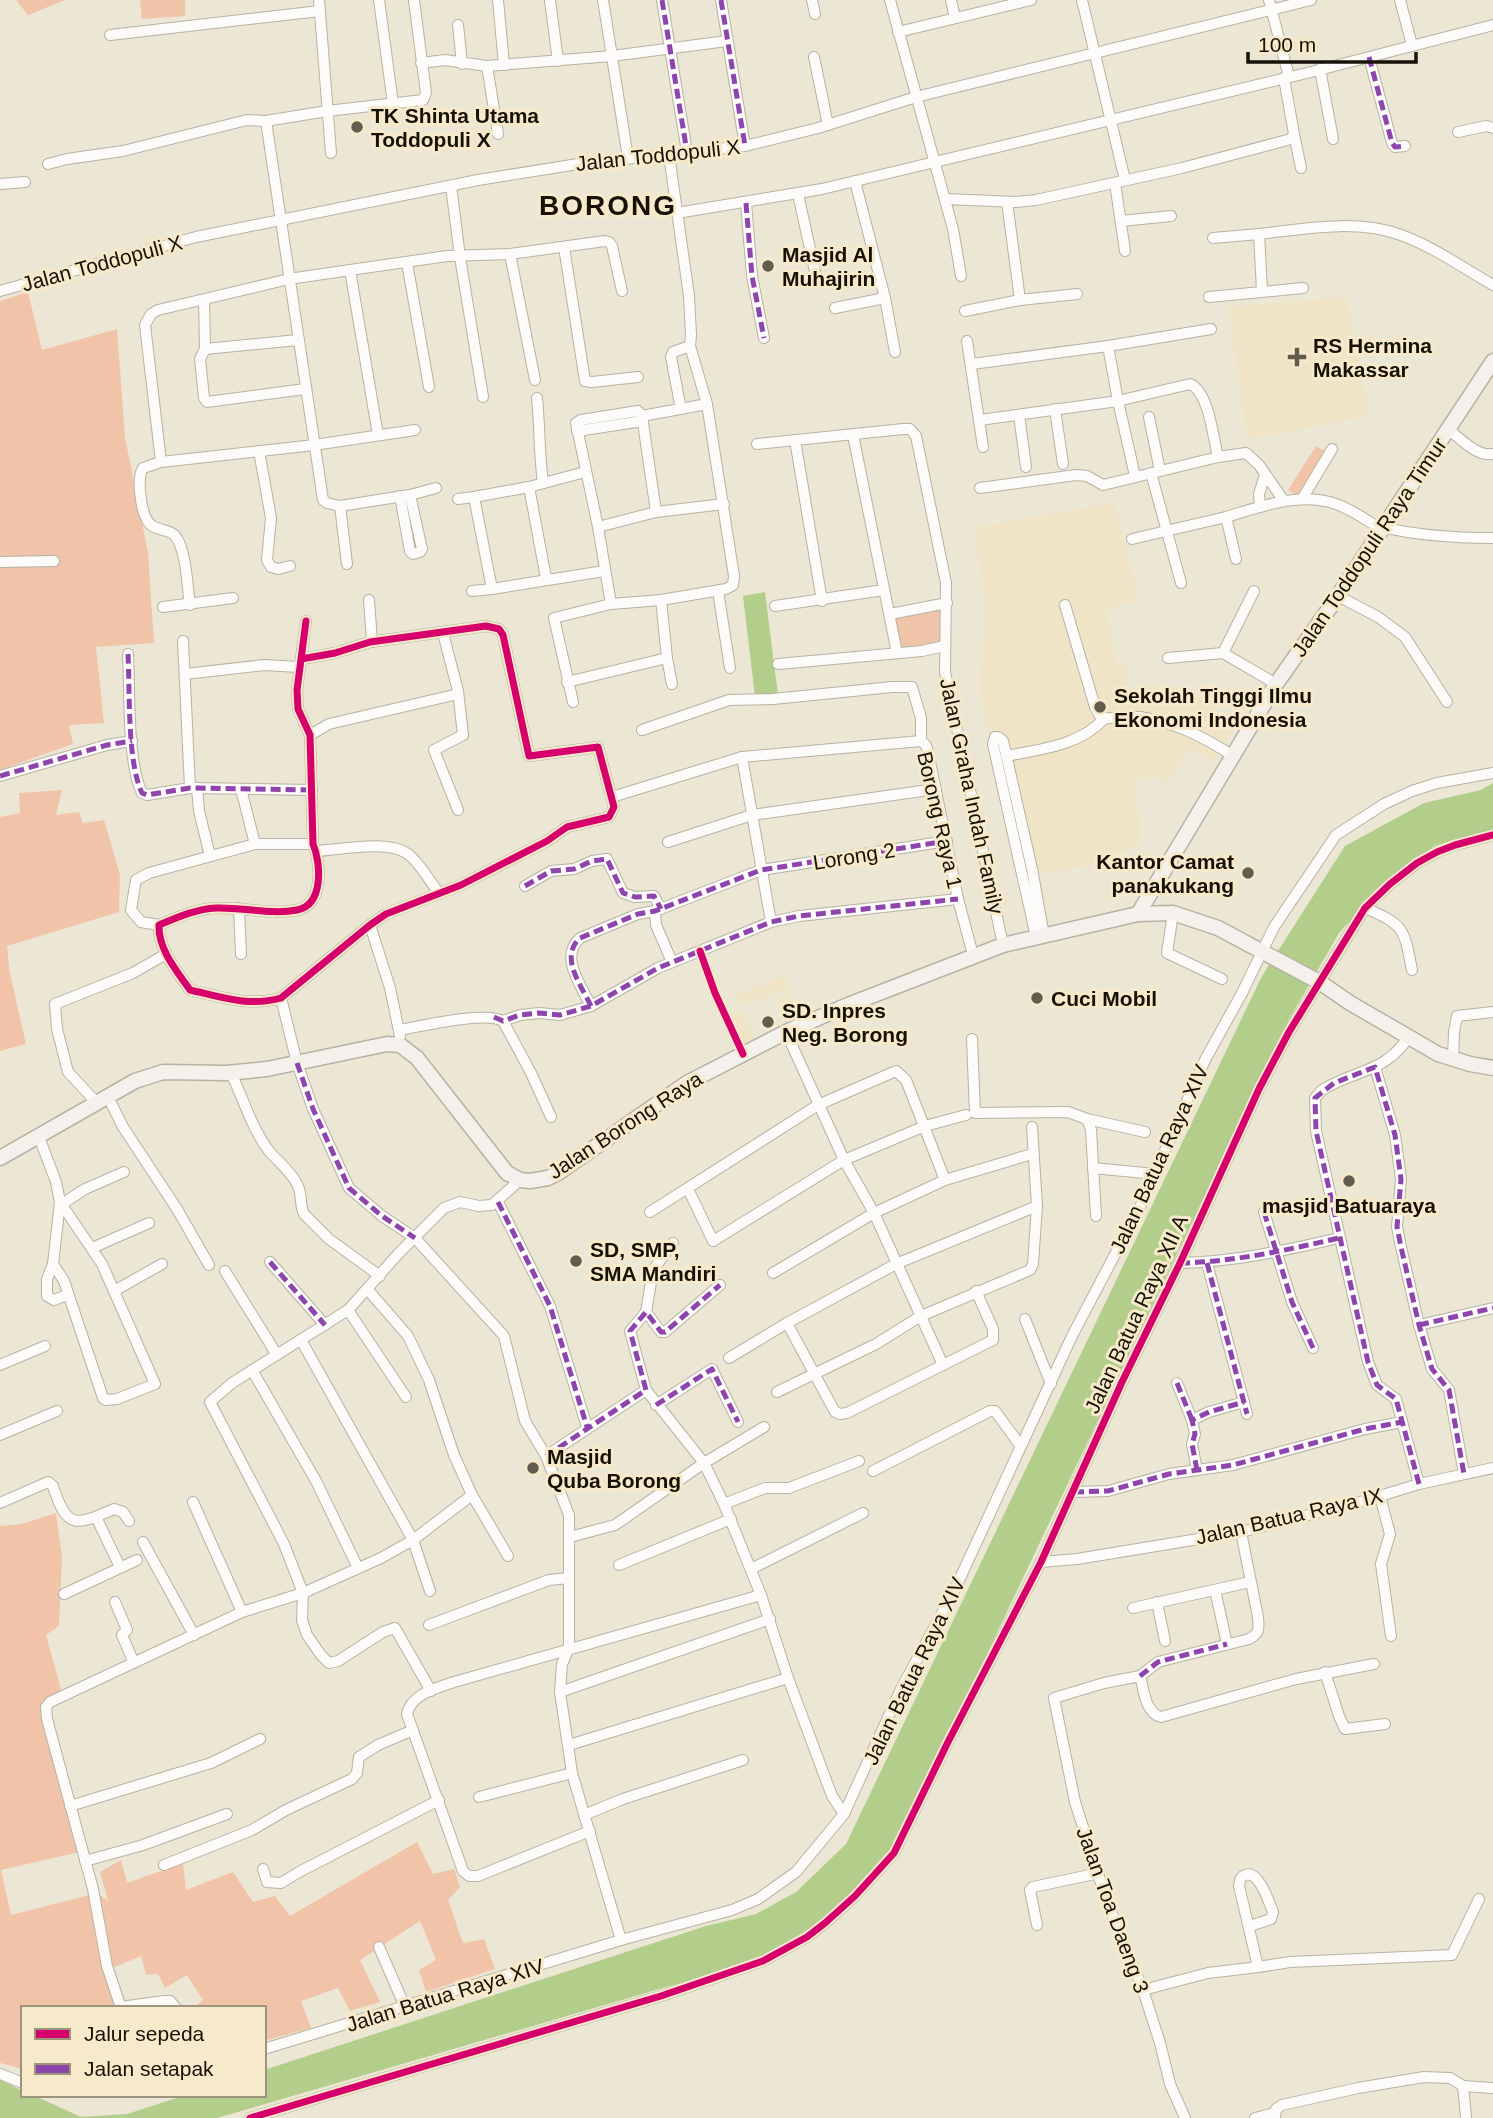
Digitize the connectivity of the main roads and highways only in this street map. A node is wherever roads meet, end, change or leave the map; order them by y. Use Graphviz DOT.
graph roads {
  1 [pos="1493,361"];
  2 [pos="1139,914"];
  3 [pos="1493,1068"];
  4 [pos="0,1158"];
  1 -- 2 [label="main road, Jalan Toddopuli Raya Timur"];
  2 -- 3 [label="main road, Jalan Borong Raya"];
  2 -- 4 [label="main road, Jalan Borong Raya"];
}
